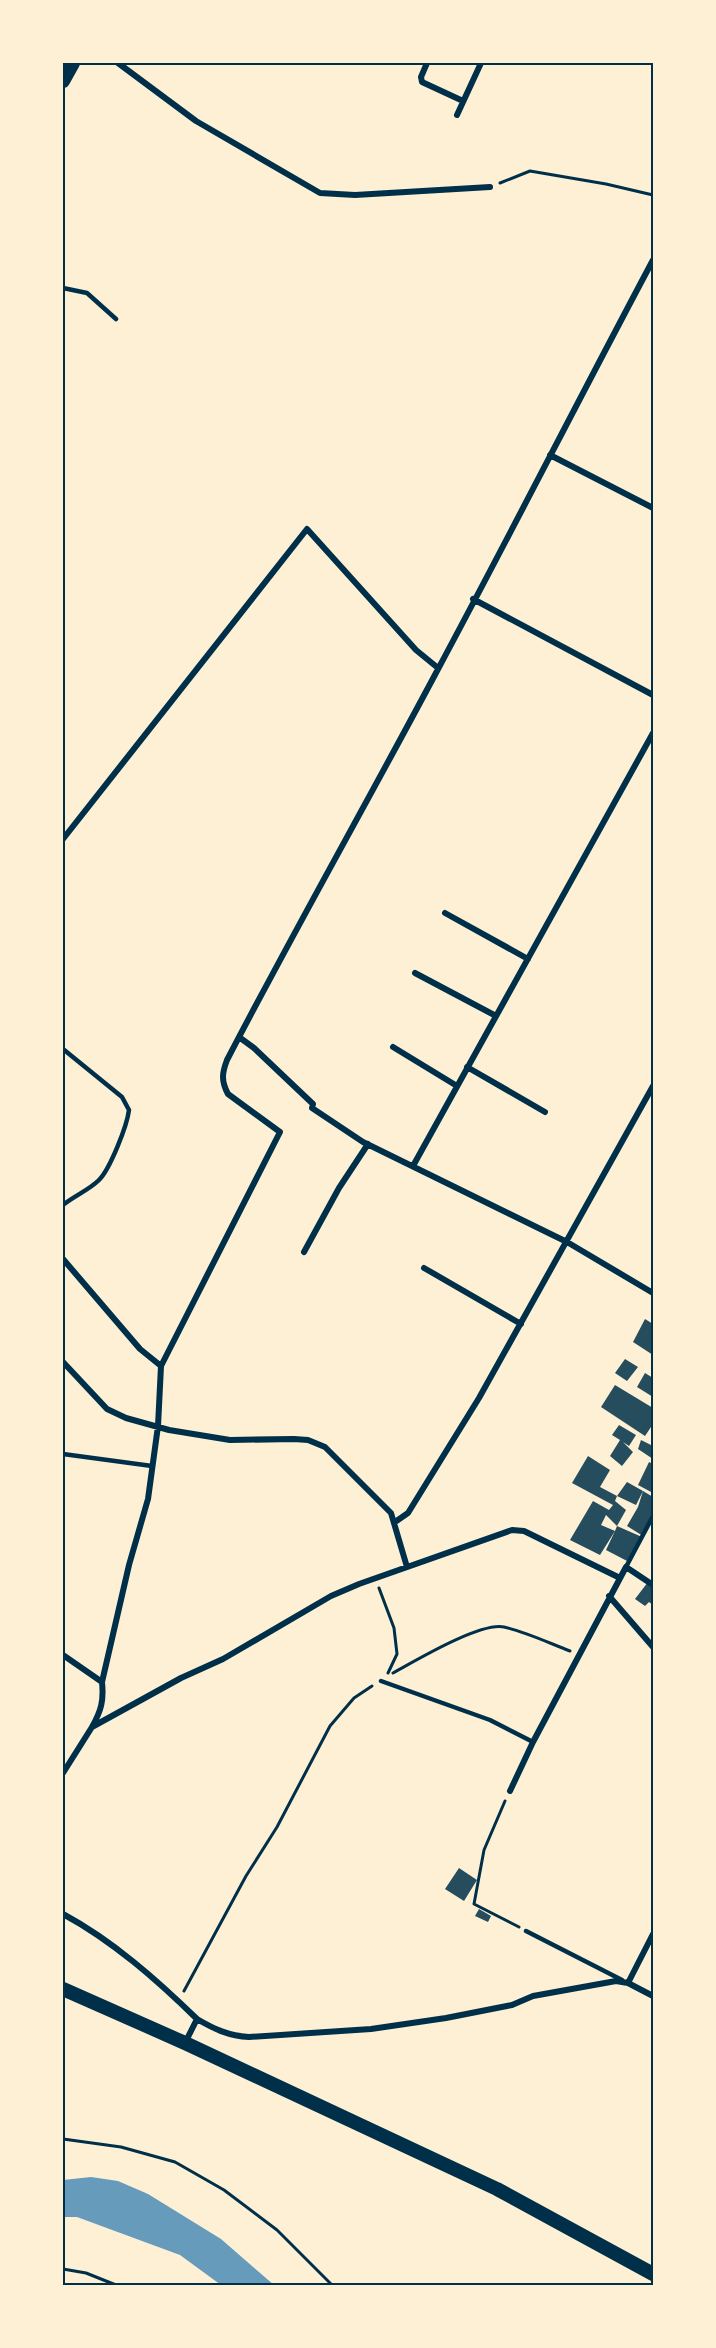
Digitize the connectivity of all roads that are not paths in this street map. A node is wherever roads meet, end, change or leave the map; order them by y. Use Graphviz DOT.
graph roads {
  1 [pos="73,63"];
  2 [pos="118,63"];
  3 [pos="427,63"];
  4 [pos="481,63"];
  5 [pos="63,81"];
  6 [pos="463,101"];
  7 [pos="457,115"];
  8 [pos="490,187"];
  9 [pos="653,260"];
  10 [pos="63,288"];
  11 [pos="116,319"];
  12 [pos="550,455"];
  13 [pos="653,508"];
  14 [pos="473,599"];
  15 [pos="438,669"];
  16 [pos="653,695"];
  17 [pos="653,733"];
  18 [pos="63,839"];
  19 [pos="445,913"];
  20 [pos="528,959"];
  21 [pos="415,973"];
  22 [pos="496,1017"];
  23 [pos="239,1037"];
  24 [pos="393,1047"];
  25 [pos="63,1049"];
  26 [pos="467,1067"];
  27 [pos="457,1086"];
  28 [pos="653,1086"];
  29 [pos="545,1112"];
  30 [pos="368,1144"];
  31 [pos="413,1166"];
  32 [pos="63,1205"];
  33 [pos="567,1242"];
  34 [pos="304,1252"];
  35 [pos="63,1259"];
  36 [pos="424,1268"];
  37 [pos="653,1293"];
  38 [pos="520,1324"];
  39 [pos="63,1362"];
  40 [pos="161,1366"];
  41 [pos="159,1426"];
  42 [pos="63,1454"];
  43 [pos="152,1466"];
  44 [pos="653,1516"];
  45 [pos="395,1522"];
  46 [pos="407,1567"];
  47 [pos="626,1567"];
  48 [pos="620,1578"];
  49 [pos="653,1585"];
  50 [pos="609,1596"];
  51 [pos="653,1647"];
  52 [pos="63,1655"];
  53 [pos="381,1681"];
  54 [pos="102,1682"];
  55 [pos="92,1727"];
  56 [pos="533,1742"];
  57 [pos="63,1773"];
  58 [pos="510,1791"];
  59 [pos="63,1914"];
  60 [pos="526,1931"];
  61 [pos="653,1934"];
  62 [pos="628,1983"];
  63 [pos="63,1989"];
  64 [pos="653,1996"];
  65 [pos="197,2019"];
  66 [pos="185,2043"];
  67 [pos="653,2274"];
  1 -- 5 [label="highway"];
  2 -- 8 [label="street"];
  3 -- 6 [label="street"];
  4 -- 6 [label="street"];
  6 -- 7 [label="street"];
  9 -- 12 [label="street"];
  10 -- 11 [label="lane"];
  12 -- 13 [label="street"];
  12 -- 14 [label="street"];
  14 -- 15 [label="street"];
  14 -- 16 [label="street"];
  15 -- 18 [label="street"];
  15 -- 23 [label="street"];
  17 -- 20 [label="street"];
  19 -- 20 [label="street"];
  20 -- 22 [label="street"];
  21 -- 22 [label="street"];
  22 -- 26 [label="street"];
  23 -- 30 [label="street"];
  23 -- 40 [label="street"];
  24 -- 27 [label="street"];
  25 -- 32 [label="lane"];
  26 -- 27 [label="street"];
  26 -- 29 [label="street"];
  27 -- 31 [label="street"];
  28 -- 33 [label="street"];
  30 -- 31 [label="street"];
  30 -- 34 [label="street"];
  31 -- 33 [label="street"];
  33 -- 37 [label="street"];
  33 -- 38 [label="street"];
  35 -- 40 [label="street"];
  36 -- 38 [label="street"];
  38 -- 45 [label="street"];
  39 -- 41 [label="street"];
  40 -- 41 [label="street"];
  41 -- 43 [label="street"];
  41 -- 45 [label="street"];
  42 -- 43 [label="lane"];
  43 -- 54 [label="street"];
  44 -- 47 [label="lane"];
  45 -- 46 [label="street"];
  46 -- 48 [label="street"];
  46 -- 55 [label="street"];
  47 -- 48 [label="street"];
  47 -- 49 [label="street"];
  48 -- 50 [label="street"];
  50 -- 51 [label="street"];
  50 -- 56 [label="street"];
  52 -- 54 [label="street"];
  53 -- 56 [label="lane"];
  54 -- 55 [label="street"];
  55 -- 57 [label="street"];
  56 -- 58 [label="street"];
  59 -- 65 [label="street"];
  60 -- 62 [label="lane"];
  61 -- 62 [label="street"];
  62 -- 64 [label="street"];
  62 -- 65 [label="street"];
  63 -- 66 [label="highway"];
  65 -- 66 [label="street"];
  66 -- 67 [label="highway"];
}
